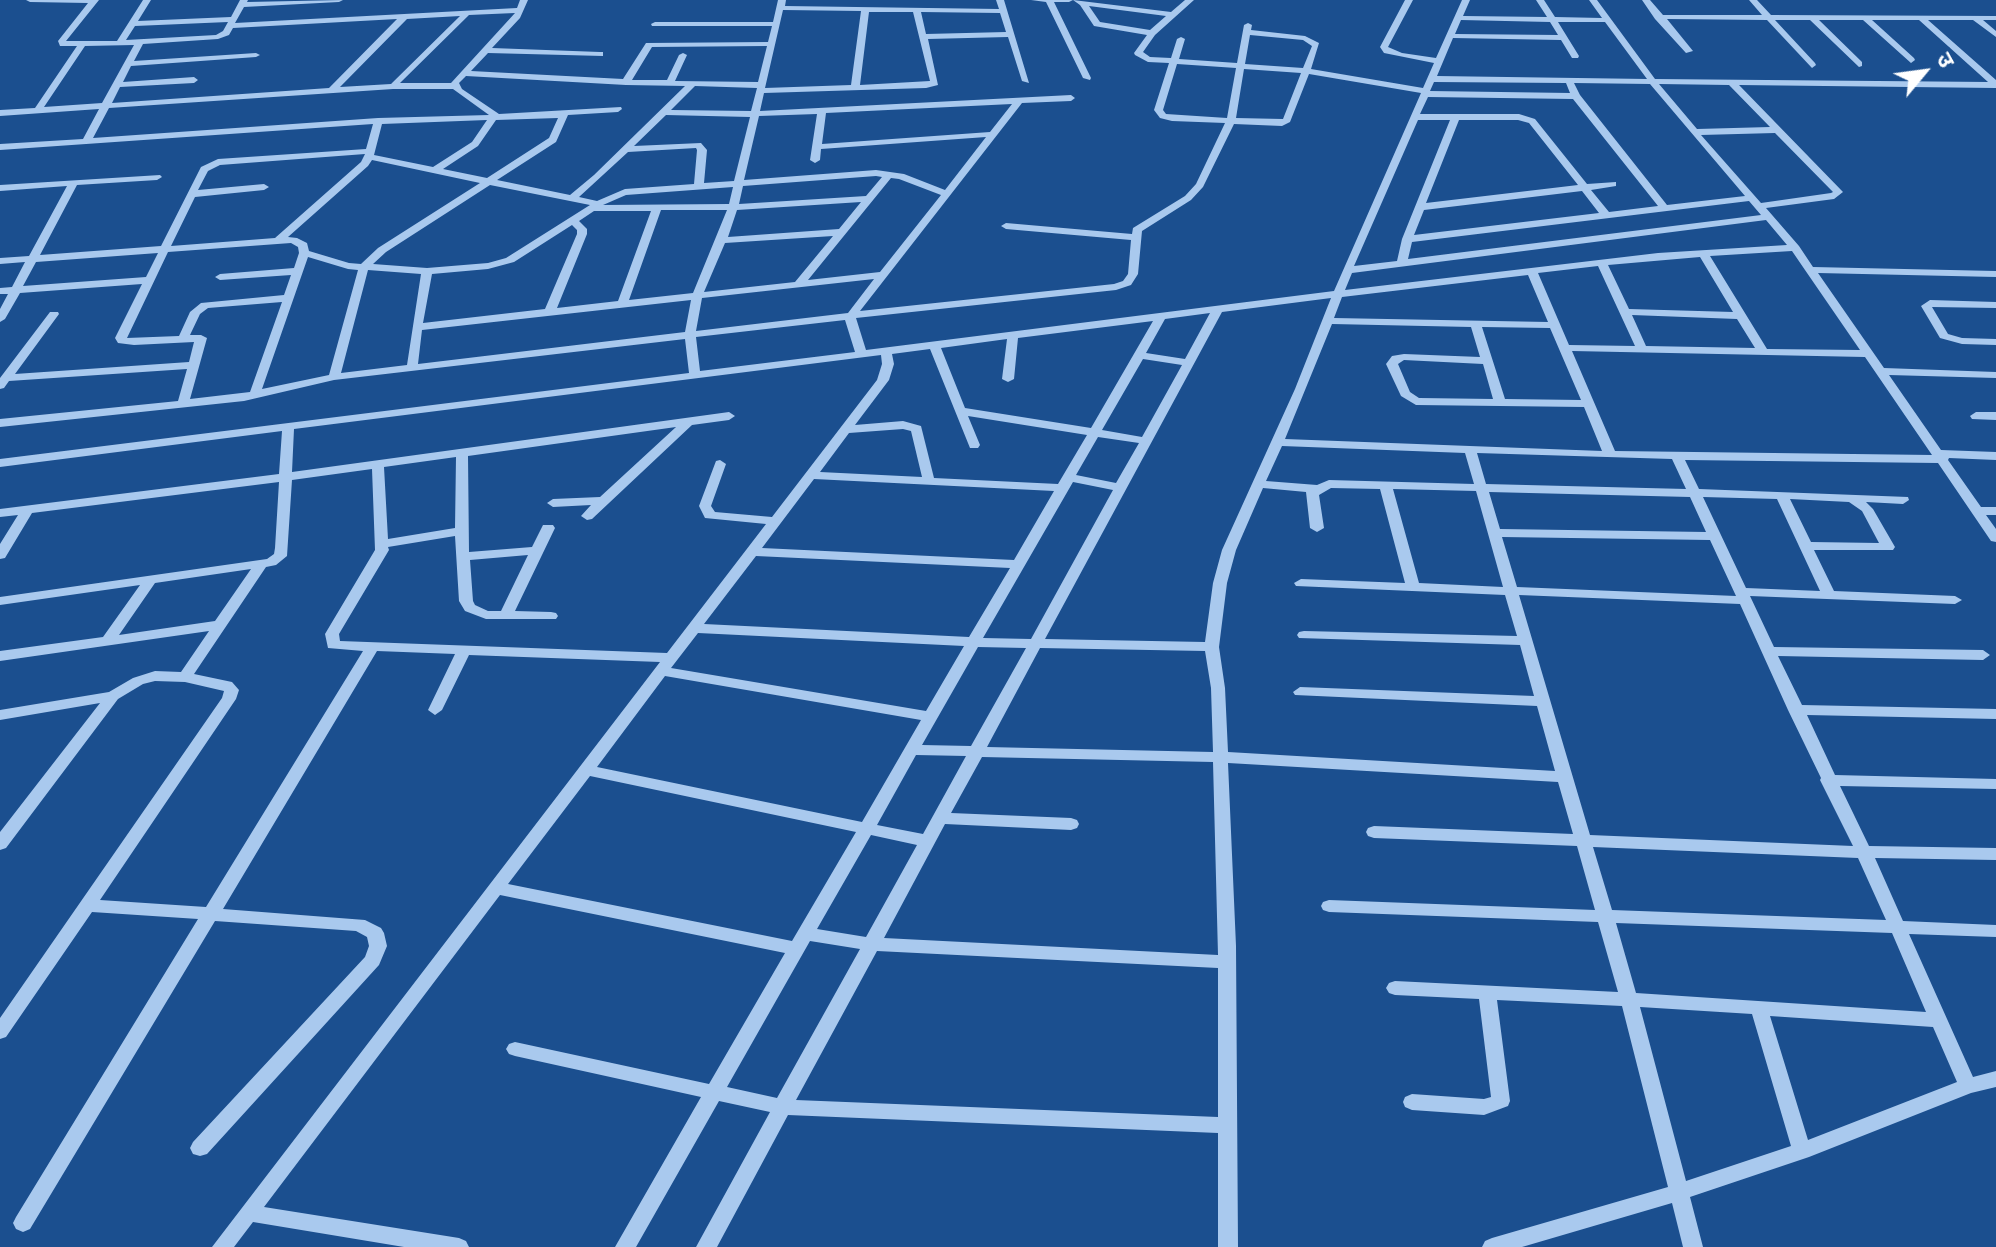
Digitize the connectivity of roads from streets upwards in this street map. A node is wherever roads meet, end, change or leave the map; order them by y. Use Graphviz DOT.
graph roads {
  1 [pos="30,0"];
  2 [pos="94,0"];
  3 [pos="147,0"];
  4 [pos="339,0"];
  5 [pos="1000,0"];
  6 [pos="1035,0"];
  7 [pos="1069,0"];
  8 [pos="1190,0"];
  9 [pos="1409,0"];
  10 [pos="1466,0"];
  11 [pos="1540,0"];
  12 [pos="1593,0"];
  13 [pos="1646,0"];
  14 [pos="1753,0"];
  15 [pos="1050,2"];
  16 [pos="1079,2"];
  17 [pos="242,3"];
  18 [pos="781,4"];
  19 [pos="523,5"];
  20 [pos="865,9"];
  21 [pos="916,10"];
  22 [pos="1003,11"];
  23 [pos="467,13"];
  24 [pos="1173,15"];
  25 [pos="1764,15"];
  26 [pos="405,16"];
  27 [pos="1811,16"];
  28 [pos="1658,17"];
  29 [pos="1864,17"];
  30 [pos="1459,18"];
  31 [pos="1921,18"];
  32 [pos="1975,18"];
  33 [pos="1996,18"];
  34 [pos="1552,19"];
  35 [pos="1608,20"];
  36 [pos="232,22"];
  37 [pos="131,24"];
  38 [pos="655,24"];
  39 [pos="776,24"];
  40 [pos="1152,33"];
  41 [pos="1011,34"];
  42 [pos="1996,35"];
  43 [pos="1450,36"];
  44 [pos="924,37"];
  45 [pos="1564,38"];
  46 [pos="1181,39"];
  47 [pos="140,42"];
  48 [pos="120,43"];
  49 [pos="771,44"];
  50 [pos="81,46"];
  51 [pos="486,50"];
  52 [pos="1689,51"];
  53 [pos="600,54"];
  54 [pos="256,55"];
  55 [pos="683,55"];
  56 [pos="1575,56"];
  57 [pos="1174,60"];
  58 [pos="1911,60"];
  59 [pos="1439,61"];
  60 [pos="128,64"];
  61 [pos="1859,64"];
  62 [pos="1812,65"];
  63 [pos="1242,66"];
  64 [pos="1306,71"];
  65 [pos="465,73"];
  66 [pos="1087,78"];
  67 [pos="1432,79"];
  68 [pos="194,80"];
  69 [pos="1026,81"];
  70 [pos="1569,81"];
  71 [pos="626,82"];
  72 [pos="1653,82"];
  73 [pos="670,83"];
  74 [pos="693,83"];
  75 [pos="1732,83"];
  76 [pos="117,85"];
  77 [pos="393,86"];
  78 [pos="455,86"];
  79 [pos="760,88"];
  80 [pos="855,88"];
  81 [pos="332,90"];
  82 [pos="1426,92"];
  83 [pos="1576,96"];
  84 [pos="1071,98"];
  85 [pos="1019,101"];
  86 [pos="105,106"];
  87 [pos="618,109"];
  88 [pos="822,110"];
  89 [pos="37,111"];
  90 [pos="663,112"];
  91 [pos="0,113"];
  92 [pos="561,113"];
  93 [pos="754,114"];
  94 [pos="495,115"];
  95 [pos="1415,117"];
  96 [pos="1455,118"];
  97 [pos="378,121"];
  98 [pos="1231,121"];
  99 [pos="1778,130"];
  100 [pos="1695,132"];
  101 [pos="994,134"];
  102 [pos="87,140"];
  103 [pos="0,147"];
  104 [pos="817,147"];
  105 [pos="626,149"];
  106 [pos="370,154"];
  107 [pos="815,160"];
  108 [pos="435,170"];
  109 [pos="889,174"];
  110 [pos="157,177"];
  111 [pos="74,182"];
  112 [pos="492,182"];
  113 [pos="738,184"];
  114 [pos="1613,184"];
  115 [pos="264,187"];
  116 [pos="699,187"];
  117 [pos="0,188"];
  118 [pos="1586,189"];
  119 [pos="192,194"];
  120 [pos="947,194"];
  121 [pos="572,198"];
  122 [pos="868,199"];
  123 [pos="1756,202"];
  124 [pos="596,206"];
  125 [pos="733,207"];
  126 [pos="1420,207"];
  127 [pos="657,208"];
  128 [pos="1664,208"];
  129 [pos="1606,215"];
  130 [pos="1769,217"];
  131 [pos="573,221"];
  132 [pos="1006,226"];
  133 [pos="841,232"];
  134 [pos="1134,237"];
  135 [pos="1407,239"];
  136 [pos="279,240"];
  137 [pos="721,240"];
  138 [pos="1795,248"];
  139 [pos="166,250"];
  140 [pos="1702,252"];
  141 [pos="304,253"];
  142 [pos="35,259"];
  143 [pos="0,261"];
  144 [pos="1402,263"];
  145 [pos="1602,263"];
  146 [pos="364,267"];
  147 [pos="1810,270"];
  148 [pos="297,271"];
  149 [pos="427,271"];
  150 [pos="1532,272"];
  151 [pos="1996,274"];
  152 [pos="883,275"];
  153 [pos="220,277"];
  154 [pos="151,280"];
  155 [pos="1343,280"];
  156 [pos="799,284"];
  157 [pos="17,290"];
  158 [pos="0,291"];
  159 [pos="697,295"];
  160 [pos="289,298"];
  161 [pos="623,303"];
  162 [pos="1994,307"];
  163 [pos="1218,309"];
  164 [pos="550,311"];
  165 [pos="1625,312"];
  166 [pos="54,314"];
  167 [pos="1741,316"];
  168 [pos="1161,317"];
  169 [pos="0,319"];
  170 [pos="850,320"];
  171 [pos="1328,321"];
  172 [pos="1476,324"];
  173 [pos="1555,325"];
  174 [pos="417,327"];
  175 [pos="1013,334"];
  176 [pos="690,336"];
  177 [pos="184,337"];
  178 [pos="122,341"];
  179 [pos="1996,342"];
  180 [pos="934,344"];
  181 [pos="1565,348"];
  182 [pos="886,350"];
  183 [pos="1642,350"];
  184 [pos="1763,352"];
  185 [pos="861,354"];
  186 [pos="1869,354"];
  187 [pos="1139,355"];
  188 [pos="1487,361"];
  189 [pos="1189,363"];
  190 [pos="194,365"];
  191 [pos="412,368"];
  192 [pos="121,370"];
  193 [pos="1881,371"];
  194 [pos="695,374"];
  195 [pos="1996,375"];
  196 [pos="5,376"];
  197 [pos="334,377"];
  198 [pos="1008,379"];
  199 [pos="255,394"];
  200 [pos="183,403"];
  201 [pos="1500,403"];
  202 [pos="1589,404"];
  203 [pos="960,411"];
  204 [pos="729,416"];
  205 [pos="1976,416"];
  206 [pos="1996,416"];
  207 [pos="688,422"];
  208 [pos="0,423"];
  209 [pos="288,426"];
  210 [pos="844,430"];
  211 [pos="1095,431"];
  212 [pos="1147,441"];
  213 [pos="1278,442"];
  214 [pos="974,445"];
  215 [pos="1470,449"];
  216 [pos="462,453"];
  217 [pos="1610,455"];
  218 [pos="1677,456"];
  219 [pos="1996,456"];
  220 [pos="1941,457"];
  221 [pos="0,463"];
  222 [pos="720,464"];
  223 [pos="378,465"];
  224 [pos="810,475"];
  225 [pos="285,477"];
  226 [pos="929,481"];
  227 [pos="1066,483"];
  228 [pos="1260,484"];
  229 [pos="1385,485"];
  230 [pos="1481,487"];
  231 [pos="1121,488"];
  232 [pos="1316,489"];
  233 [pos="1694,493"];
  234 [pos="1782,495"];
  235 [pos="1852,498"];
  236 [pos="1903,500"];
  237 [pos="603,501"];
  238 [pos="553,503"];
  239 [pos="28,509"];
  240 [pos="1978,511"];
  241 [pos="1996,511"];
  242 [pos="0,513"];
  243 [pos="587,516"];
  244 [pos="775,521"];
  245 [pos="548,528"];
  246 [pos="1317,528"];
  247 [pos="461,531"];
  248 [pos="1495,533"];
  249 [pos="1714,536"];
  250 [pos="1996,538"];
  251 [pos="381,544"];
  252 [pos="1806,546"];
  253 [pos="538,550"];
  254 [pos="751,552"];
  255 [pos="0,555"];
  256 [pos="463,557"];
  257 [pos="1019,564"];
  258 [pos="260,565"];
  259 [pos="150,580"];
  260 [pos="1301,583"];
  261 [pos="1413,587"];
  262 [pos="1511,591"];
  263 [pos="1742,596"];
  264 [pos="1829,596"];
  265 [pos="1955,600"];
  266 [pos="0,601"];
  267 [pos="506,615"];
  268 [pos="551,616"];
  269 [pos="220,625"];
  270 [pos="693,628"];
  271 [pos="1304,635"];
  272 [pos="108,641"];
  273 [pos="1526,641"];
  274 [pos="972,642"];
  275 [pos="1035,644"];
  276 [pos="1212,647"];
  277 [pos="372,648"];
  278 [pos="464,650"];
  279 [pos="1768,651"];
  280 [pos="1983,655"];
  281 [pos="0,656"];
  282 [pos="666,665"];
  283 [pos="185,677"];
  284 [pos="1300,692"];
  285 [pos="113,696"];
  286 [pos="1543,701"];
  287 [pos="435,710"];
  288 [pos="1795,710"];
  289 [pos="1996,714"];
  290 [pos="0,715"];
  291 [pos="930,717"];
  292 [pos="911,750"];
  293 [pos="975,754"];
  294 [pos="1220,757"];
  295 [pos="585,770"];
  296 [pos="1564,777"];
  297 [pos="1828,780"];
  298 [pos="1996,784"];
  299 [pos="940,818"];
  300 [pos="1071,824"];
  301 [pos="867,827"];
  302 [pos="1374,832"];
  303 [pos="1582,839"];
  304 [pos="927,841"];
  305 [pos="0,844"];
  306 [pos="1864,852"];
  307 [pos="1996,854"];
  308 [pos="496,888"];
  309 [pos="88,905"];
  310 [pos="1329,906"];
  311 [pos="211,913"];
  312 [pos="1604,917"];
  313 [pos="1897,928"];
  314 [pos="1996,931"];
  315 [pos="801,942"];
  316 [pos="871,944"];
  317 [pos="1227,962"];
  318 [pos="1395,988"];
  319 [pos="1487,992"];
  320 [pos="1629,999"];
  321 [pos="1759,1008"];
  322 [pos="1940,1020"];
  323 [pos="0,1032"];
  324 [pos="515,1049"];
  325 [pos="1996,1079"];
  326 [pos="1968,1086"];
  327 [pos="714,1092"];
  328 [pos="1412,1102"];
  329 [pos="782,1107"];
  330 [pos="1227,1125"];
  331 [pos="200,1148"];
  332 [pos="1802,1151"];
  333 [pos="1679,1192"];
  334 [pos="248,1213"];
  335 [pos="23,1223"];
  336 [pos="222,1247"];
  337 [pos="459,1247"];
  338 [pos="625,1247"];
  339 [pos="706,1247"];
  340 [pos="1228,1247"];
  341 [pos="1492,1247"];
  342 [pos="1693,1247"];
  1 -- 2 [label="street"];
  2 -- 50 [label="street"];
  3 -- 37 [label="street"];
  4 -- 17 [label="street"];
  5 -- 22 [label="street"];
  6 -- 15 [label="street"];
  7 -- 15 [label="street"];
  8 -- 24 [label="street"];
  9 -- 59 [label="street"];
  10 -- 30 [label="street"];
  11 -- 34 [label="street"];
  12 -- 35 [label="street"];
  13 -- 28 [label="street"];
  14 -- 25 [label="street"];
  15 -- 66 [label="street"];
  16 -- 24 [label="street"];
  16 -- 40 [label="street"];
  17 -- 36 [label="street"];
  18 -- 20 [label="street"];
  18 -- 39 [label="street"];
  19 -- 23 [label="street"];
  19 -- 51 [label="street"];
  20 -- 21 [label="street"];
  20 -- 80 [label="street"];
  21 -- 22 [label="street"];
  21 -- 44 [label="street"];
  22 -- 41 [label="street"];
  23 -- 26 [label="street"];
  23 -- 77 [label="street"];
  24 -- 40 [label="street"];
  25 -- 27 [label="street"];
  25 -- 28 [label="street"];
  25 -- 62 [label="street"];
  26 -- 36 [label="street"];
  26 -- 81 [label="street"];
  27 -- 29 [label="street"];
  27 -- 61 [label="street"];
  28 -- 52 [label="street"];
  29 -- 31 [label="street"];
  29 -- 58 [label="street"];
  30 -- 34 [label="street"];
  30 -- 43 [label="street"];
  31 -- 32 [label="street"];
  31 -- 75 [label="street"];
  32 -- 33 [label="street"];
  32 -- 42 [label="street"];
  34 -- 35 [label="street"];
  34 -- 45 [label="street"];
  35 -- 72 [label="street"];
  36 -- 37 [label="street"];
  36 -- 47 [label="street"];
  37 -- 48 [label="street"];
  38 -- 39 [label="street"];
  39 -- 49 [label="street"];
  40 -- 57 [label="street"];
  41 -- 44 [label="street"];
  41 -- 69 [label="street"];
  43 -- 45 [label="street"];
  43 -- 59 [label="street"];
  44 -- 80 [label="street"];
  45 -- 56 [label="street"];
  46 -- 57 [label="street"];
  47 -- 48 [label="street"];
  47 -- 60 [label="street"];
  48 -- 50 [label="street"];
  49 -- 71 [label="street"];
  49 -- 79 [label="street"];
  50 -- 89 [label="street"];
  51 -- 53 [label="street"];
  51 -- 65 [label="street"];
  54 -- 60 [label="street"];
  55 -- 73 [label="street"];
  57 -- 63 [label="street"];
  57 -- 98 [label="street"];
  59 -- 67 [label="street"];
  60 -- 76 [label="street"];
  63 -- 64 [label="street"];
  63 -- 64 [label="street"];
  63 -- 98 [label="street"];
  64 -- 82 [label="street"];
  64 -- 98 [label="street"];
  65 -- 71 [label="street"];
  65 -- 78 [label="street"];
  67 -- 70 [label="street"];
  67 -- 82 [label="street"];
  68 -- 76 [label="street"];
  70 -- 72 [label="street"];
  70 -- 83 [label="street"];
  71 -- 73 [label="street"];
  72 -- 75 [label="street"];
  72 -- 100 [label="street"];
  73 -- 74 [label="street"];
  74 -- 79 [label="street"];
  74 -- 90 [label="street"];
  75 -- 99 [label="street"];
  76 -- 86 [label="street"];
  77 -- 78 [label="street"];
  77 -- 81 [label="street"];
  78 -- 94 [label="street"];
  79 -- 80 [label="street"];
  79 -- 93 [label="street"];
  81 -- 86 [label="street"];
  82 -- 83 [label="street"];
  82 -- 95 [label="street"];
  83 -- 128 [label="street"];
  84 -- 85 [label="street"];
  85 -- 88 [label="street"];
  85 -- 101 [label="street"];
  86 -- 89 [label="street"];
  86 -- 102 [label="street"];
  87 -- 92 [label="street"];
  88 -- 93 [label="street"];
  88 -- 104 [label="street"];
  89 -- 91 [label="street"];
  90 -- 93 [label="street"];
  90 -- 105 [label="street"];
  92 -- 94 [label="street"];
  92 -- 112 [label="street"];
  93 -- 113 [label="street"];
  94 -- 97 [label="street"];
  94 -- 108 [label="street"];
  95 -- 96 [label="street"];
  95 -- 155 [label="street"];
  96 -- 118 [label="street"];
  96 -- 126 [label="street"];
  97 -- 102 [label="street"];
  97 -- 106 [label="street"];
  98 -- 134 [label="street"];
  99 -- 100 [label="street"];
  99 -- 123 [label="street"];
  100 -- 123 [label="street"];
  101 -- 104 [label="street"];
  101 -- 120 [label="street"];
  102 -- 103 [label="street"];
  104 -- 107 [label="street"];
  105 -- 116 [label="street"];
  105 -- 121 [label="street"];
  106 -- 108 [label="street"];
  106 -- 119 [label="street"];
  106 -- 136 [label="street"];
  108 -- 112 [label="street"];
  109 -- 113 [label="street"];
  109 -- 120 [label="street"];
  109 -- 122 [label="street"];
  110 -- 111 [label="street"];
  111 -- 117 [label="street"];
  111 -- 142 [label="street"];
  112 -- 121 [label="street"];
  112 -- 146 [label="street"];
  113 -- 116 [label="street"];
  113 -- 125 [label="street"];
  114 -- 118 [label="street"];
  115 -- 119 [label="street"];
  116 -- 124 [label="street"];
  118 -- 126 [label="street"];
  118 -- 129 [label="street"];
  119 -- 139 [label="street"];
  120 -- 152 [label="street"];
  121 -- 124 [label="street"];
  122 -- 125 [label="street"];
  122 -- 133 [label="street"];
  123 -- 128 [label="street"];
  123 -- 130 [label="street"];
  124 -- 127 [label="street"];
  124 -- 131 [label="street"];
  125 -- 127 [label="street"];
  125 -- 137 [label="street"];
  126 -- 135 [label="street"];
  127 -- 161 [label="street"];
  128 -- 129 [label="street"];
  129 -- 135 [label="street"];
  130 -- 138 [label="street"];
  130 -- 144 [label="street"];
  131 -- 149 [label="street"];
  131 -- 164 [label="street"];
  132 -- 134 [label="street"];
  133 -- 137 [label="street"];
  133 -- 156 [label="street"];
  134 -- 170 [label="street"];
  135 -- 144 [label="street"];
  136 -- 139 [label="street"];
  136 -- 141 [label="street"];
  137 -- 159 [label="street"];
  138 -- 140 [label="street"];
  138 -- 147 [label="street"];
  139 -- 142 [label="street"];
  139 -- 154 [label="street"];
  140 -- 145 [label="street"];
  140 -- 167 [label="street"];
  141 -- 146 [label="street"];
  141 -- 148 [label="street"];
  142 -- 143 [label="street"];
  142 -- 157 [label="street"];
  144 -- 155 [label="street"];
  145 -- 150 [label="street"];
  145 -- 165 [label="street"];
  146 -- 149 [label="street"];
  146 -- 197 [label="street"];
  147 -- 151 [label="street"];
  147 -- 186 [label="street"];
  148 -- 153 [label="street"];
  148 -- 160 [label="street"];
  149 -- 174 [label="street"];
  150 -- 155 [label="street"];
  150 -- 173 [label="street"];
  152 -- 156 [label="street"];
  152 -- 170 [label="street"];
  154 -- 157 [label="street"];
  154 -- 178 [label="street"];
  155 -- 163 [label="street"];
  155 -- 171 [label="street"];
  156 -- 159 [label="street"];
  157 -- 158 [label="street"];
  157 -- 169 [label="street"];
  159 -- 161 [label="street"];
  159 -- 176 [label="street"];
  160 -- 177 [label="street"];
  160 -- 199 [label="street"];
  161 -- 164 [label="street"];
  162 -- 179 [label="street"];
  163 -- 168 [label="street"];
  163 -- 189 [label="street"];
  164 -- 174 [label="street"];
  165 -- 167 [label="street"];
  165 -- 183 [label="street"];
  166 -- 196 [label="street"];
  167 -- 184 [label="street"];
  168 -- 175 [label="street"];
  168 -- 187 [label="street"];
  170 -- 176 [label="street"];
  170 -- 185 [label="street"];
  171 -- 172 [label="street"];
  171 -- 213 [label="street"];
  172 -- 173 [label="street"];
  172 -- 188 [label="street"];
  173 -- 181 [label="street"];
  174 -- 191 [label="street"];
  175 -- 180 [label="street"];
  175 -- 198 [label="street"];
  176 -- 191 [label="street"];
  176 -- 194 [label="street"];
  177 -- 178 [label="street"];
  177 -- 190 [label="street"];
  178 -- 192 [label="street"];
  180 -- 182 [label="street"];
  180 -- 203 [label="street"];
  181 -- 183 [label="street"];
  181 -- 202 [label="street"];
  182 -- 185 [label="street"];
  182 -- 210 [label="street"];
  183 -- 184 [label="street"];
  184 -- 186 [label="street"];
  185 -- 194 [label="street"];
  186 -- 193 [label="street"];
  187 -- 189 [label="street"];
  187 -- 211 [label="street"];
  188 -- 201 [label="street"];
  188 -- 201 [label="street"];
  189 -- 212 [label="street"];
  190 -- 192 [label="street"];
  190 -- 200 [label="street"];
  191 -- 197 [label="street"];
  192 -- 196 [label="street"];
  193 -- 195 [label="street"];
  193 -- 220 [label="street"];
  194 -- 209 [label="street"];
  197 -- 199 [label="street"];
  199 -- 200 [label="street"];
  200 -- 208 [label="street"];
  201 -- 202 [label="street"];
  202 -- 217 [label="street"];
  203 -- 211 [label="street"];
  203 -- 214 [label="street"];
  204 -- 207 [label="street"];
  205 -- 206 [label="street"];
  207 -- 216 [label="street"];
  207 -- 237 [label="street"];
  209 -- 221 [label="street"];
  209 -- 225 [label="street"];
  210 -- 224 [label="street"];
  210 -- 226 [label="street"];
  211 -- 212 [label="street"];
  211 -- 227 [label="street"];
  212 -- 231 [label="street"];
  213 -- 215 [label="street"];
  213 -- 228 [label="street"];
  215 -- 217 [label="street"];
  215 -- 230 [label="street"];
  216 -- 223 [label="street"];
  216 -- 247 [label="street"];
  217 -- 218 [label="street"];
  218 -- 220 [label="street"];
  218 -- 233 [label="street"];
  219 -- 220 [label="street"];
  220 -- 240 [label="street"];
  222 -- 244 [label="street"];
  223 -- 225 [label="street"];
  223 -- 251 [label="street"];
  224 -- 226 [label="street"];
  224 -- 244 [label="street"];
  225 -- 239 [label="street"];
  225 -- 258 [label="street"];
  226 -- 227 [label="street"];
  227 -- 231 [label="street"];
  227 -- 257 [label="street"];
  228 -- 232 [label="street"];
  228 -- 276 [label="street"];
  229 -- 230 [label="street"];
  229 -- 232 [label="street"];
  229 -- 261 [label="street"];
  230 -- 233 [label="street"];
  230 -- 248 [label="street"];
  231 -- 275 [label="street"];
  232 -- 246 [label="street"];
  233 -- 234 [label="street"];
  233 -- 249 [label="street"];
  234 -- 235 [label="street"];
  234 -- 252 [label="street"];
  235 -- 236 [label="street"];
  235 -- 252 [label="street"];
  237 -- 238 [label="street"];
  237 -- 243 [label="street"];
  239 -- 242 [label="street"];
  239 -- 255 [label="street"];
  240 -- 241 [label="street"];
  240 -- 250 [label="street"];
  244 -- 254 [label="street"];
  245 -- 253 [label="street"];
  247 -- 251 [label="street"];
  247 -- 256 [label="street"];
  248 -- 249 [label="street"];
  248 -- 262 [label="street"];
  249 -- 263 [label="street"];
  251 -- 277 [label="street"];
  252 -- 264 [label="street"];
  253 -- 256 [label="street"];
  253 -- 267 [label="street"];
  254 -- 257 [label="street"];
  254 -- 270 [label="street"];
  256 -- 267 [label="street"];
  257 -- 274 [label="street"];
  258 -- 259 [label="street"];
  258 -- 269 [label="street"];
  259 -- 266 [label="street"];
  259 -- 272 [label="street"];
  260 -- 261 [label="street"];
  261 -- 262 [label="street"];
  262 -- 263 [label="street"];
  262 -- 273 [label="street"];
  263 -- 264 [label="street"];
  263 -- 279 [label="street"];
  264 -- 265 [label="street"];
  267 -- 268 [label="street"];
  269 -- 272 [label="street"];
  269 -- 283 [label="street"];
  270 -- 274 [label="street"];
  270 -- 282 [label="street"];
  271 -- 273 [label="street"];
  272 -- 281 [label="street"];
  273 -- 286 [label="street"];
  274 -- 275 [label="street"];
  274 -- 291 [label="street"];
  275 -- 276 [label="street"];
  275 -- 293 [label="street"];
  276 -- 294 [label="street"];
  277 -- 278 [label="street"];
  277 -- 311 [label="street"];
  278 -- 282 [label="street"];
  278 -- 287 [label="street"];
  279 -- 280 [label="street"];
  279 -- 288 [label="street"];
  282 -- 291 [label="street"];
  282 -- 295 [label="street"];
  283 -- 285 [label="street"];
  283 -- 309 [label="street"];
  284 -- 286 [label="street"];
  285 -- 290 [label="street"];
  285 -- 305 [label="street"];
  286 -- 296 [label="street"];
  288 -- 289 [label="street"];
  288 -- 297 [label="street"];
  291 -- 292 [label="street"];
  292 -- 293 [label="street"];
  292 -- 301 [label="street"];
  293 -- 294 [label="street"];
  293 -- 299 [label="street"];
  294 -- 296 [label="street"];
  294 -- 317 [label="street"];
  295 -- 301 [label="street"];
  295 -- 308 [label="street"];
  296 -- 303 [label="street"];
  297 -- 298 [label="street"];
  297 -- 306 [label="street"];
  299 -- 300 [label="street"];
  299 -- 304 [label="street"];
  301 -- 304 [label="street"];
  301 -- 315 [label="street"];
  302 -- 303 [label="street"];
  303 -- 306 [label="street"];
  303 -- 312 [label="street"];
  304 -- 316 [label="street"];
  306 -- 307 [label="street"];
  306 -- 313 [label="street"];
  308 -- 315 [label="street"];
  308 -- 334 [label="street"];
  309 -- 311 [label="street"];
  309 -- 323 [label="street"];
  310 -- 312 [label="street"];
  311 -- 331 [label="street"];
  311 -- 335 [label="street"];
  312 -- 313 [label="street"];
  312 -- 320 [label="street"];
  313 -- 314 [label="street"];
  313 -- 322 [label="street"];
  315 -- 316 [label="street"];
  315 -- 327 [label="street"];
  316 -- 317 [label="street"];
  316 -- 329 [label="street"];
  317 -- 330 [label="street"];
  318 -- 319 [label="street"];
  319 -- 320 [label="street"];
  319 -- 328 [label="street"];
  320 -- 321 [label="street"];
  320 -- 333 [label="street"];
  321 -- 322 [label="street"];
  321 -- 332 [label="street"];
  322 -- 326 [label="street"];
  324 -- 327 [label="street"];
  325 -- 326 [label="street"];
  326 -- 332 [label="street"];
  327 -- 329 [label="street"];
  327 -- 338 [label="street"];
  329 -- 330 [label="street"];
  329 -- 339 [label="street"];
  330 -- 340 [label="street"];
  332 -- 333 [label="street"];
  333 -- 341 [label="street"];
  333 -- 342 [label="street"];
  334 -- 336 [label="street"];
  334 -- 337 [label="street"];
}
